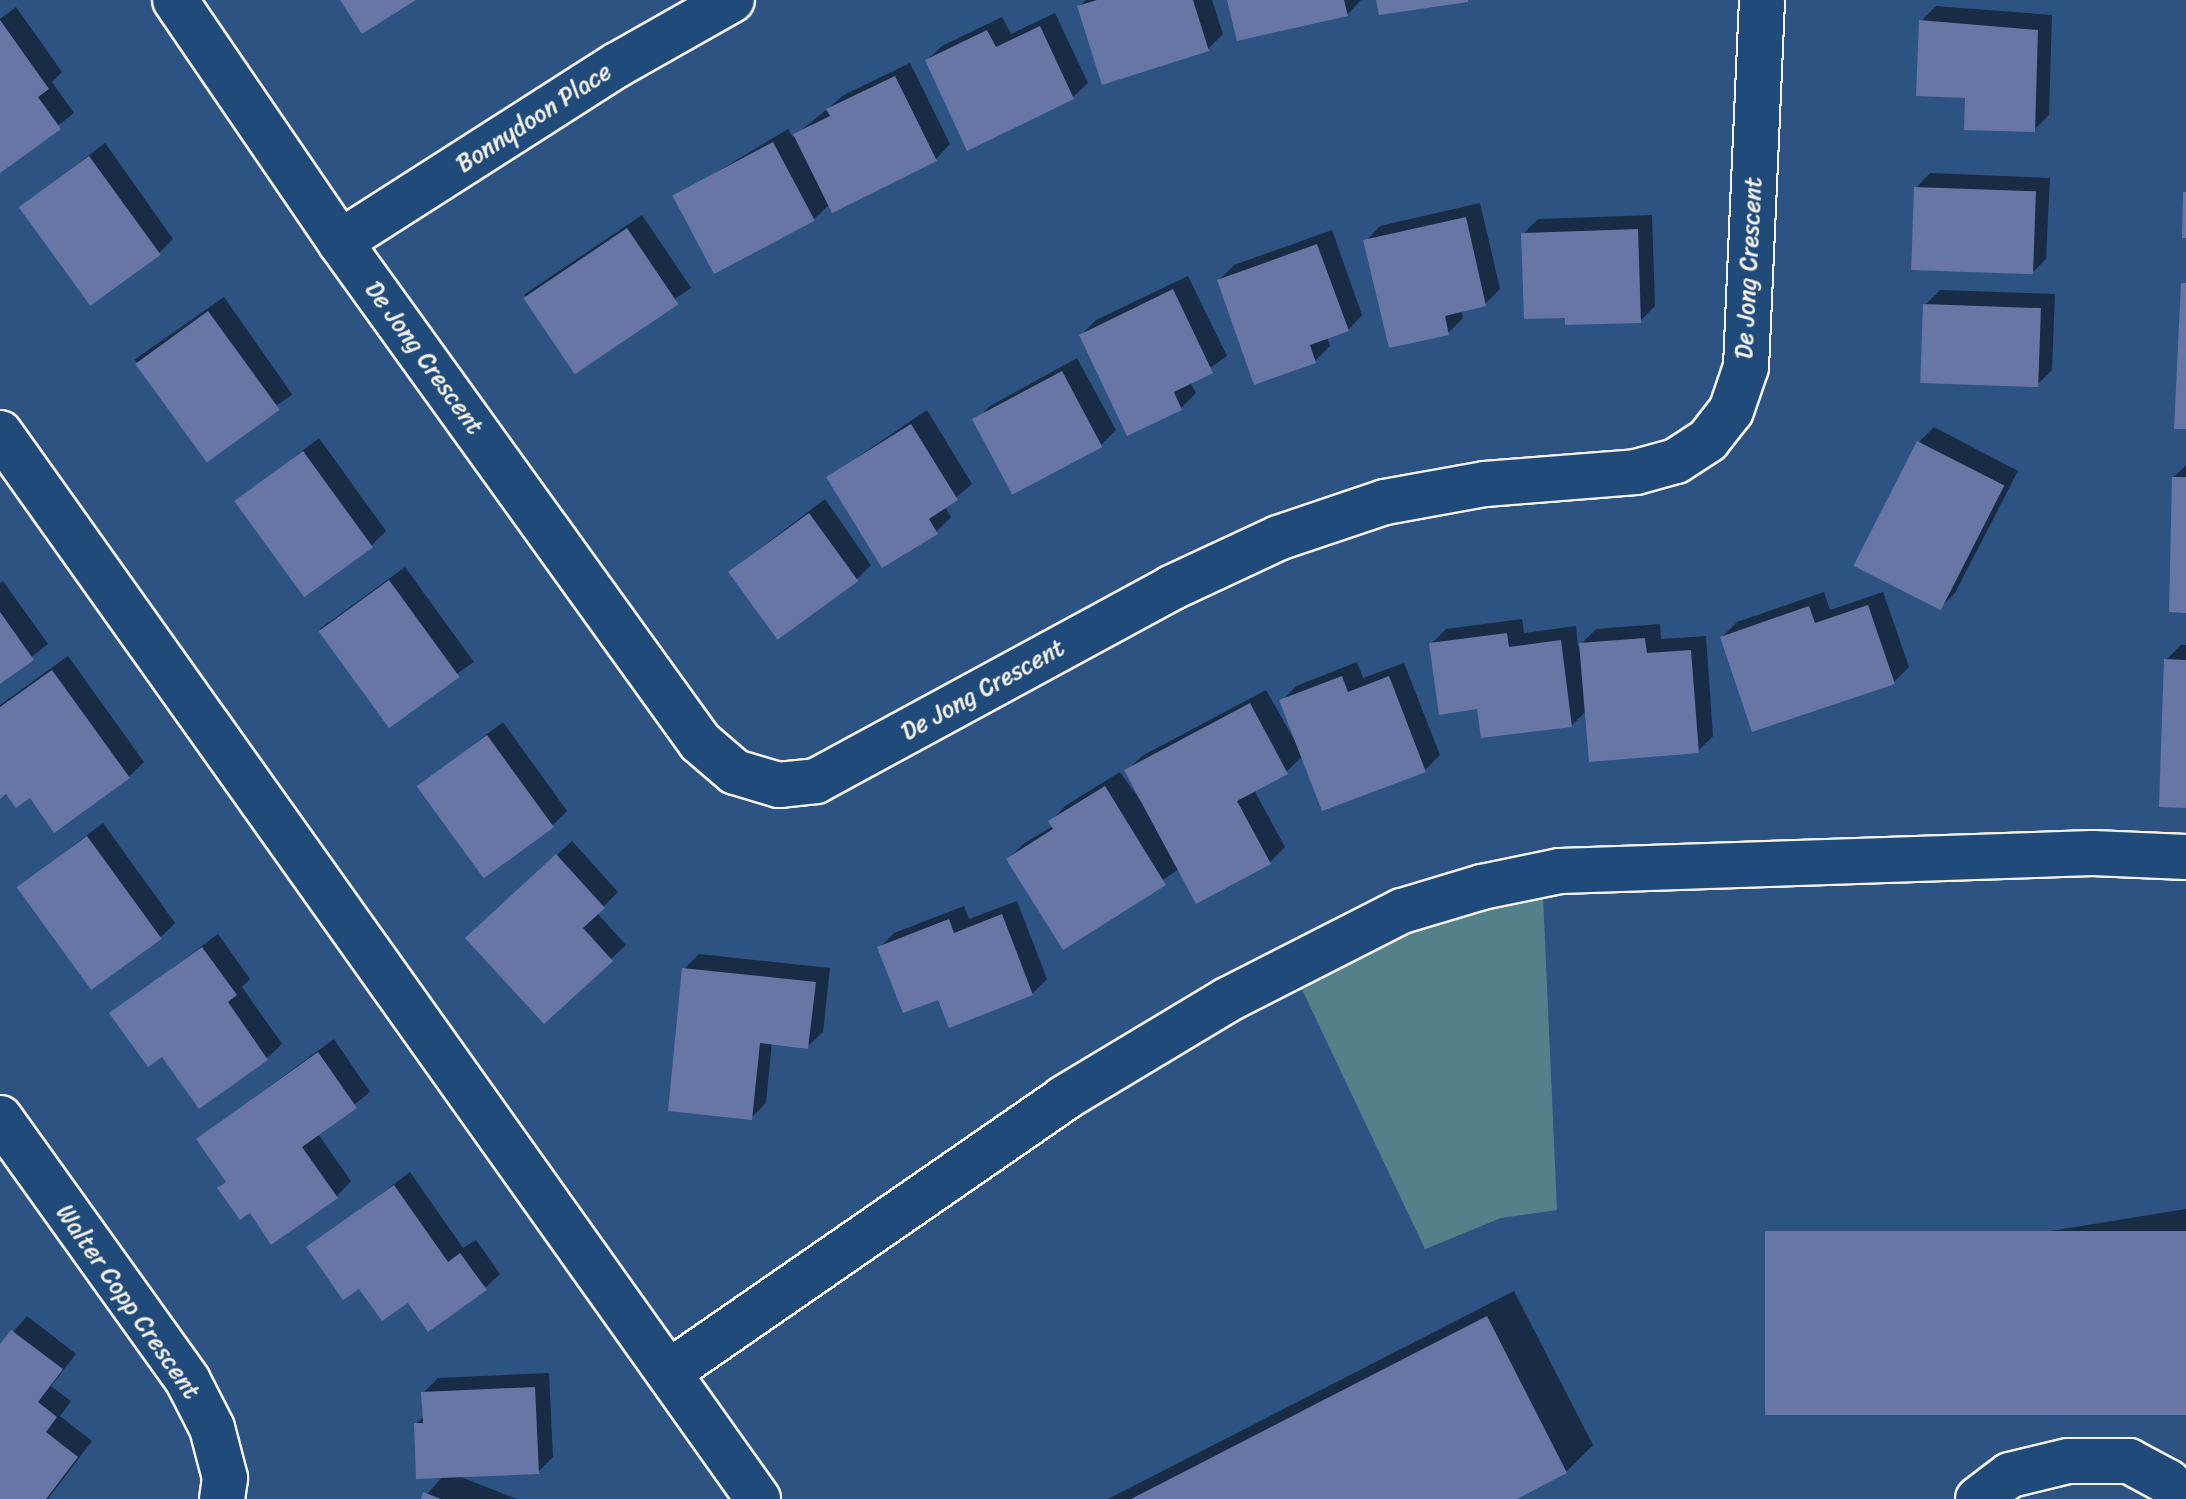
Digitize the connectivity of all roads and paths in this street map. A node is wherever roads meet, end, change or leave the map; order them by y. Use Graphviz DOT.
graph roads {
  1 [pos="175,0"];
  2 [pos="732,0"];
  3 [pos="1762,0"];
  4 [pos="340,242"];
  5 [pos="0,433"];
  6 [pos="2186,857"];
  7 [pos="0,1118"];
  8 [pos="669,1372"];
  9 [pos="222,1499"];
  10 [pos="758,1499"];
  11 [pos="1978,1499"];
  12 [pos="2184,1499"];
  1 -- 4 [label="street, De Jong Crescent"];
  2 -- 4 [label="street, Bonnydoon Place"];
  3 -- 4 [label="street, De Jong Crescent"];
  5 -- 8 [label="street"];
  6 -- 8 [label="street"];
  7 -- 9 [label="street, Walter Copp Crescent"];
  8 -- 10 [label="street"];
  11 -- 12 [label="street"];
}
